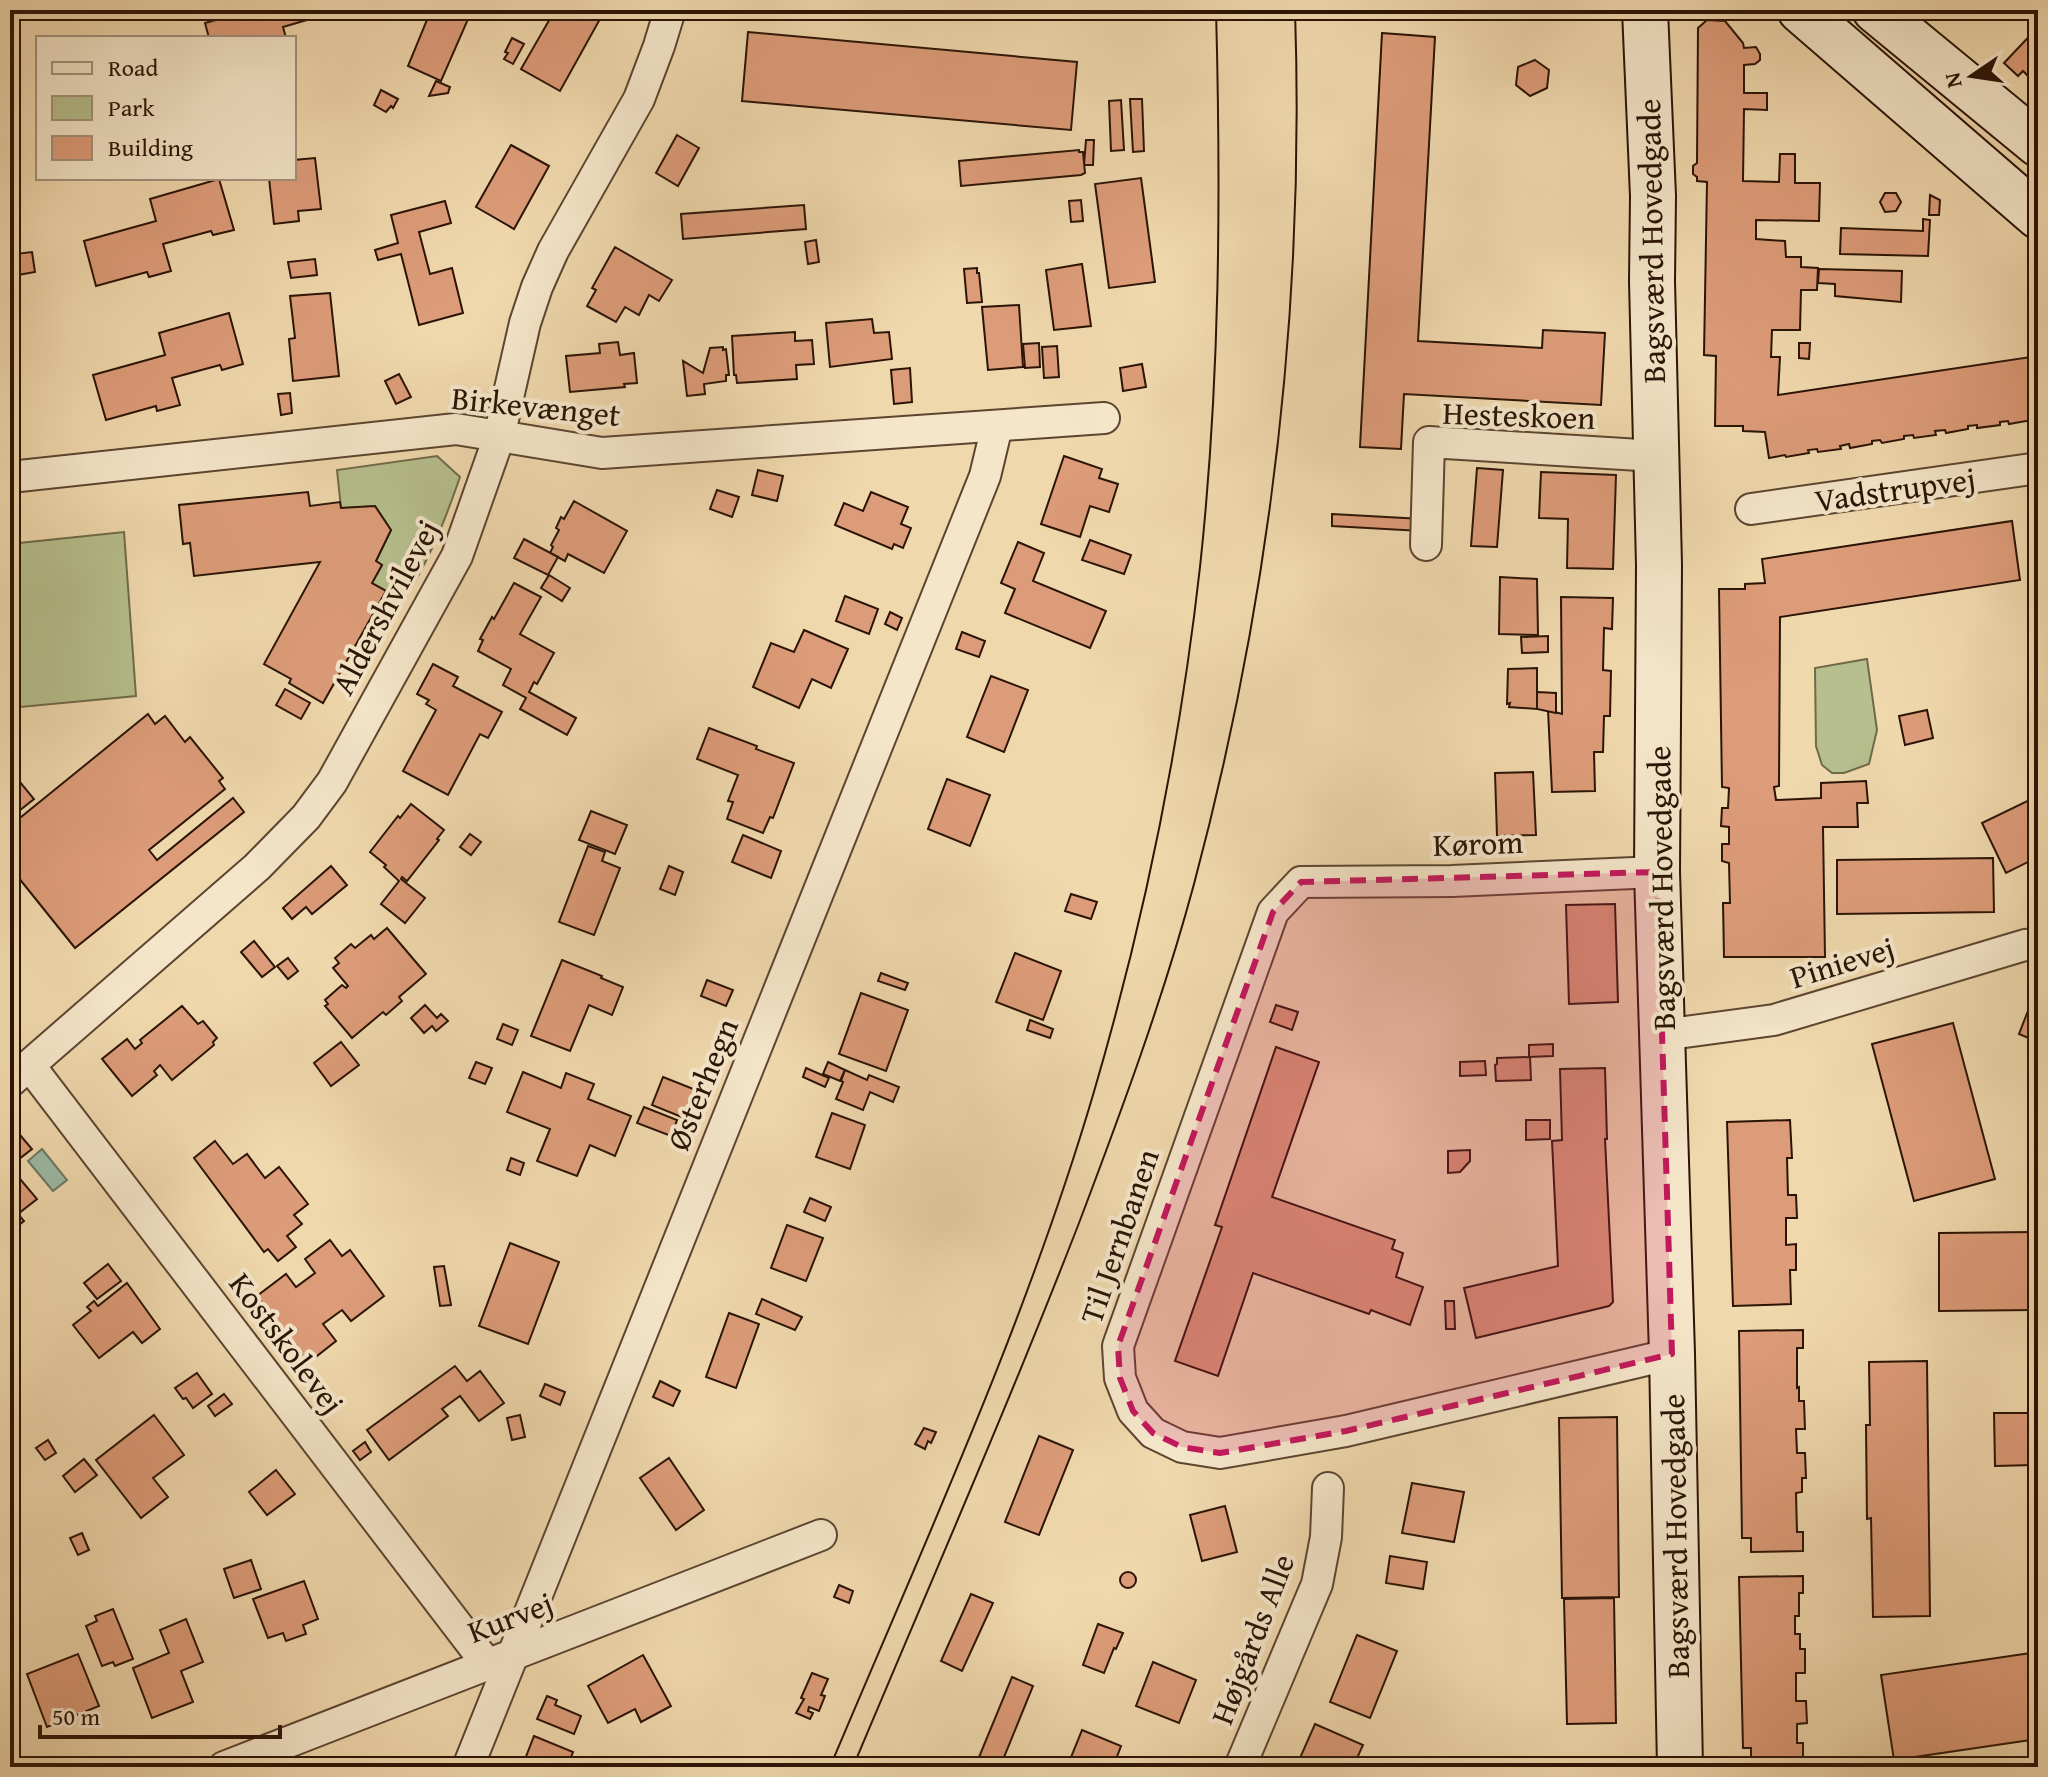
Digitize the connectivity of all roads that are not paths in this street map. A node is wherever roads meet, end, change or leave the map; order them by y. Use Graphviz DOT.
graph roads {
  1 [pos="670,10"];
  2 [pos="1645,10"];
  3 [pos="1800,10"];
  4 [pos="1875,10"];
  5 [pos="2038,144"];
  6 [pos="2038,216"];
  7 [pos="1104,418"];
  8 [pos="997,426"];
  9 [pos="499,437"];
  10 [pos="1656,456"];
  11 [pos="2038,468"];
  12 [pos="10,477"];
  13 [pos="1751,509"];
  14 [pos="1426,545"];
  15 [pos="1657,872"];
  16 [pos="1301,882"];
  17 [pos="2038,944"];
  18 [pos="1663,1035"];
  19 [pos="20,1074"];
  20 [pos="1672,1354"];
  21 [pos="1328,1488"];
  22 [pos="821,1535"];
  23 [pos="500,1660"];
  24 [pos="224,1767"];
  25 [pos="468,1767"];
  26 [pos="1240,1767"];
  27 [pos="1680,1767"];
  1 -- 9 [label="street, Aldershvilevej"];
  2 -- 10 [label="street, Bagsværd Hovedgade"];
  3 -- 6 [label="street"];
  4 -- 5 [label="street"];
  7 -- 8 [label="street, Birkevænget"];
  8 -- 9 [label="street, Birkevænget"];
  8 -- 23 [label="street, Østerhegn"];
  9 -- 12 [label="street, Birkevænget"];
  9 -- 19 [label="street, Aldershvilevej"];
  10 -- 14 [label="street, Hesteskoen"];
  10 -- 15 [label="street, Bagsværd Hovedgade"];
  11 -- 13 [label="street, Vadstrupvej"];
  15 -- 16 [label="street, Kørom"];
  15 -- 18 [label="street, Bagsværd Hovedgade"];
  16 -- 20 [label="street, Til Jernbanen"];
  17 -- 18 [label="street, Pinievej"];
  18 -- 20 [label="street, Bagsværd Hovedgade"];
  19 -- 23 [label="street, Kostskolevej"];
  20 -- 27 [label="street, Bagsværd Hovedgade"];
  21 -- 26 [label="street, Højgårds Alle"];
  22 -- 23 [label="street, Kurvej"];
  23 -- 24 [label="street, Kurvej"];
  23 -- 25 [label="street, Østerhegn"];
}
